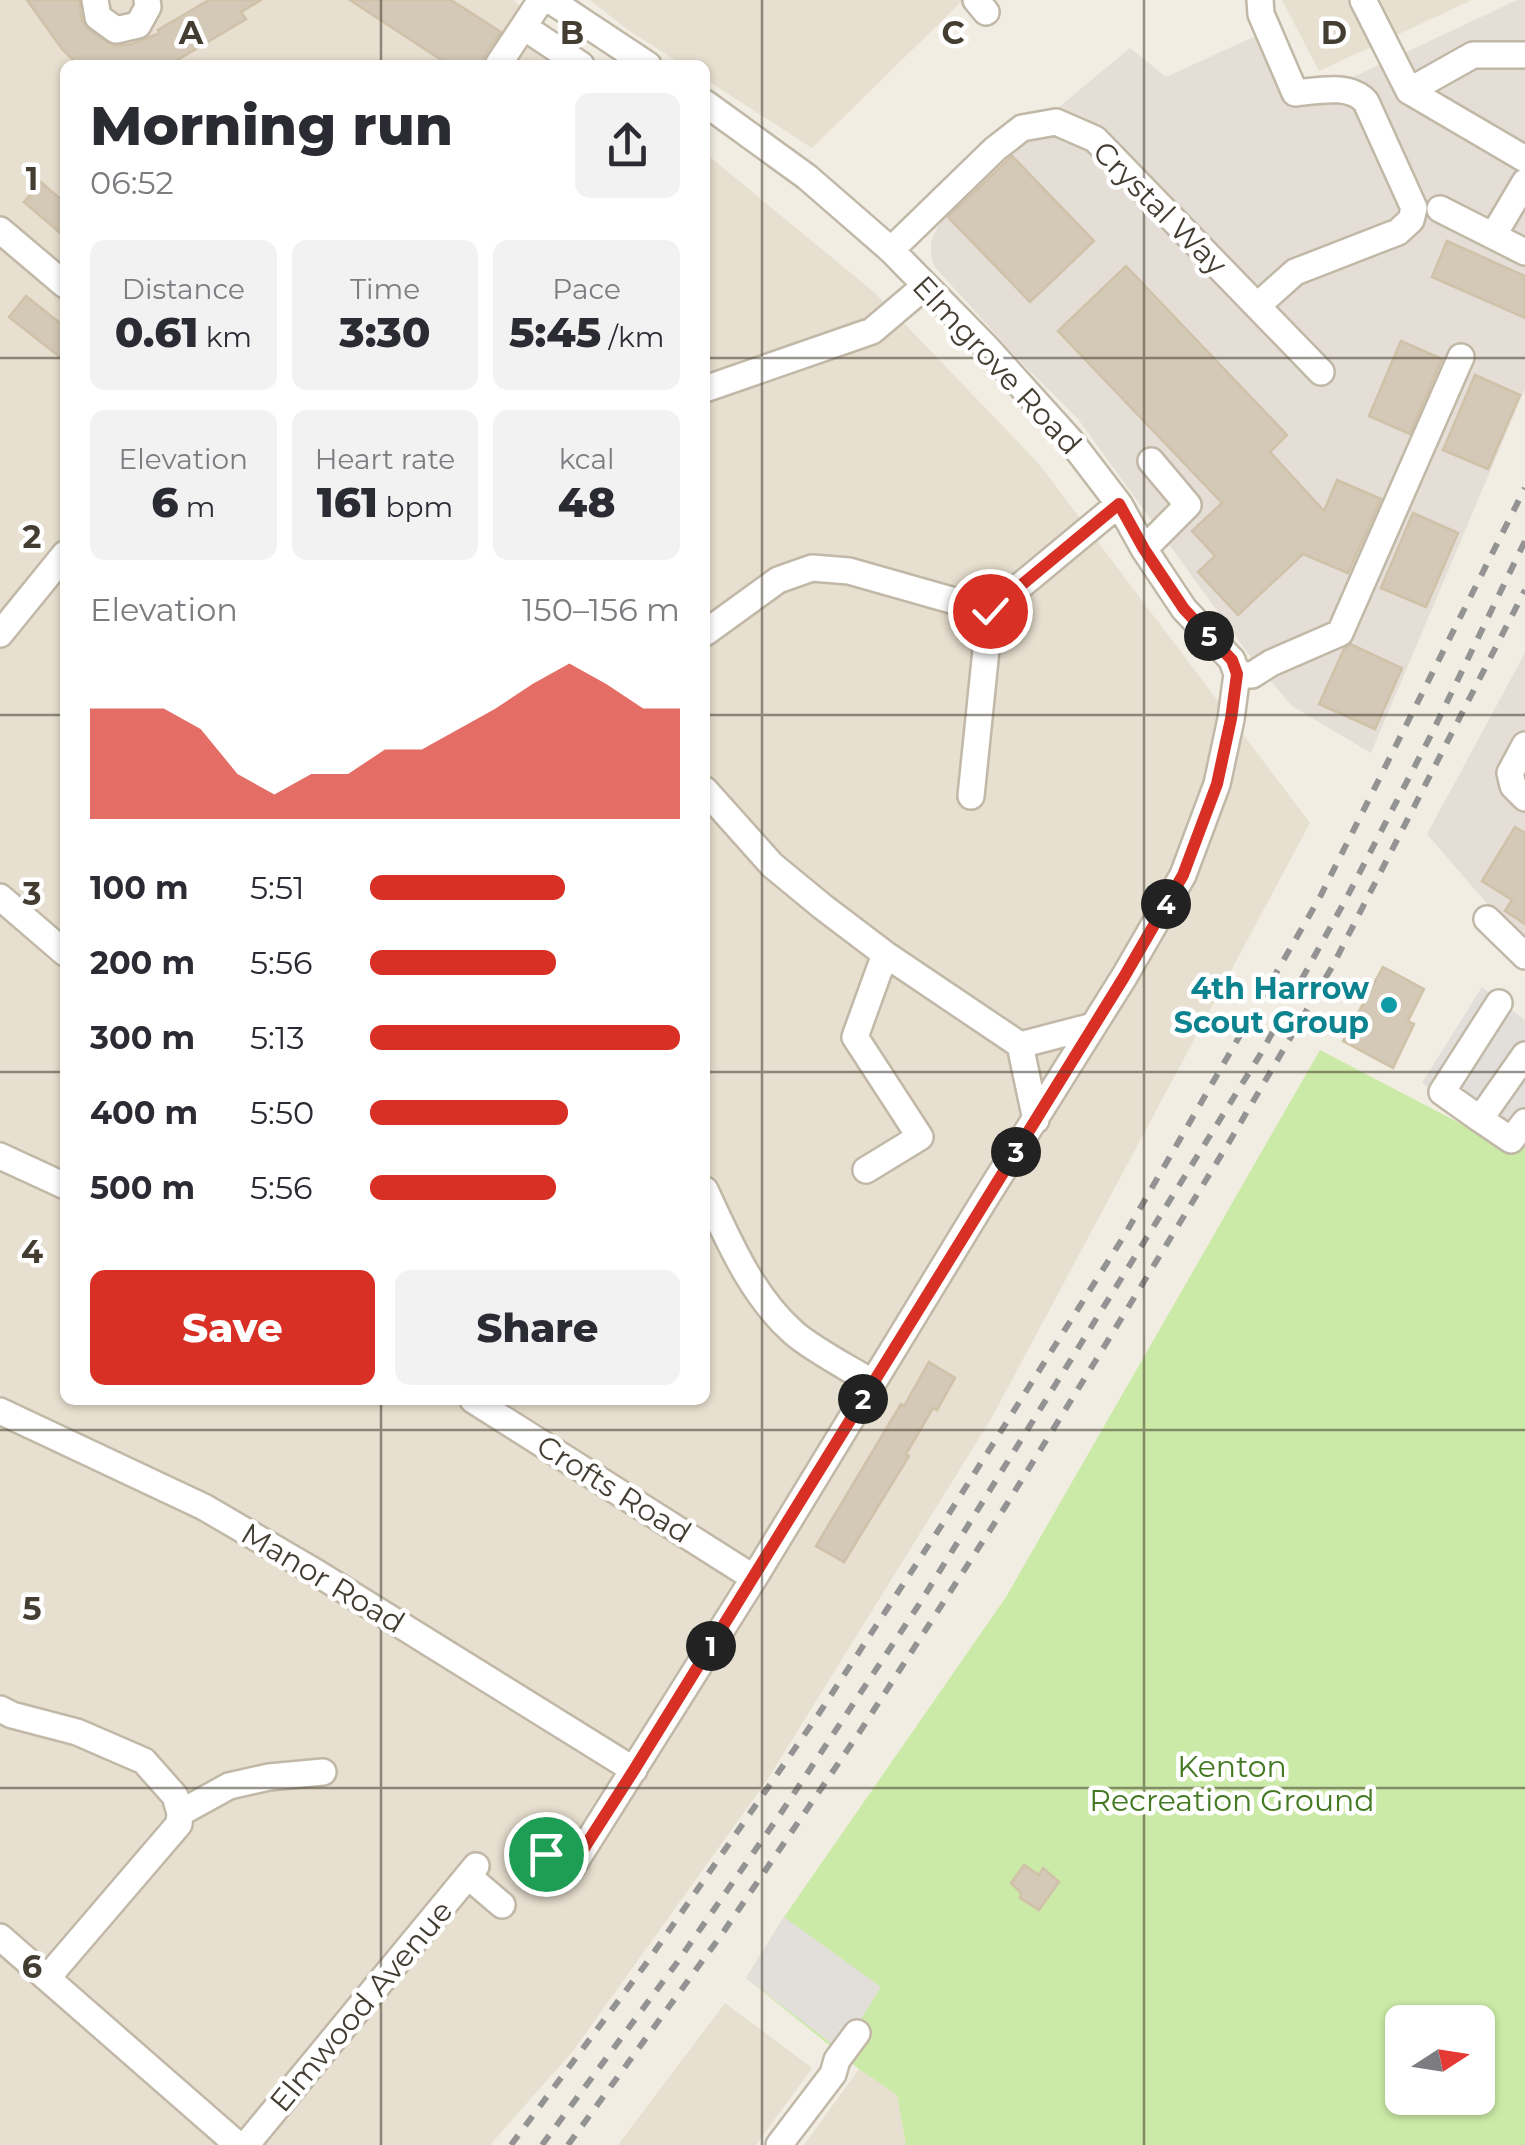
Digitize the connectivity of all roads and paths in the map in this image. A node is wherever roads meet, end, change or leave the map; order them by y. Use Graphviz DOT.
graph roads {
  1 [pos="96,0"];
  2 [pos="147,0"];
  3 [pos="1260,0"];
  4 [pos="1363,0"];
  5 [pos="549,1"];
  6 [pos="536,35"];
  7 [pos="1525,55"];
  8 [pos="502,60"];
  9 [pos="519,60"];
  10 [pos="574,60"];
  11 [pos="640,60"];
  12 [pos="1409,91"];
  13 [pos="710,107"];
  14 [pos="1525,159"];
  15 [pos="1525,182"];
  16 [pos="1440,209"];
  17 [pos="0,230"];
  18 [pos="1493,236"];
  19 [pos="891,250"];
  20 [pos="1525,252"];
  21 [pos="60,281"];
  22 [pos="924,286"];
  23 [pos="1257,306"];
  24 [pos="1461,357"];
  25 [pos="1321,372"];
  26 [pos="710,387"];
  27 [pos="1152,461"];
  28 [pos="1119,504"];
  29 [pos="1144,549"];
  30 [pos="60,560"];
  31 [pos="990,611"];
  32 [pos="710,629"];
  33 [pos="0,634"];
  34 [pos="1237,674"];
  35 [pos="1525,745"];
  36 [pos="710,796"];
  37 [pos="971,796"];
  38 [pos="1525,798"];
  39 [pos="0,897"];
  40 [pos="1487,918"];
  41 [pos="60,949"];
  42 [pos="885,954"];
  43 [pos="1525,956"];
  44 [pos="1499,1003"];
  45 [pos="1093,1026"];
  46 [pos="1020,1046"];
  47 [pos="1525,1055"];
  48 [pos="1480,1118"];
  49 [pos="1036,1120"];
  50 [pos="1525,1122"];
  51 [pos="0,1156"];
  52 [pos="866,1170"];
  53 [pos="60,1184"];
  54 [pos="710,1201"];
  55 [pos="873,1383"];
  56 [pos="481,1405"];
  57 [pos="0,1411"];
  58 [pos="754,1578"];
  59 [pos="0,1709"];
  60 [pos="634,1770"];
  61 [pos="323,1772"];
  62 [pos="180,1813"];
  63 [pos="546,1854"];
  64 [pos="502,1905"];
  65 [pos="0,1938"];
  66 [pos="48,1977"];
  67 [pos="857,2034"];
  68 [pos="238,2145"];
  69 [pos="246,2145"];
  70 [pos="780,2145"];
  1 -- 2 [label="street"];
  3 -- 23 [label="street"];
  4 -- 12 [label="street"];
  5 -- 6 [label="street"];
  5 -- 8 [label="street"];
  5 -- 11 [label="street"];
  6 -- 9 [label="street"];
  6 -- 10 [label="street"];
  7 -- 12 [label="street"];
  12 -- 14 [label="street"];
  13 -- 19 [label="street, Elmgrove Road"];
  15 -- 18 [label="street"];
  16 -- 18 [label="street"];
  17 -- 21 [label="street"];
  18 -- 20 [label="street"];
  19 -- 22 [label="street, Elmgrove Road"];
  19 -- 23 [label="street, Crystal Way"];
  22 -- 26 [label="street"];
  22 -- 28 [label="street, Elmgrove Road"];
  23 -- 25 [label="street, Crystal Way"];
  24 -- 34 [label="street"];
  27 -- 29 [label="street"];
  28 -- 29 [label="street, Elmgrove Road"];
  28 -- 31 [label="street"];
  29 -- 34 [label="street, Elmgrove Road"];
  30 -- 33 [label="street"];
  31 -- 32 [label="street"];
  31 -- 37 [label="street"];
  34 -- 45 [label="street"];
  35 -- 38 [label="street"];
  36 -- 42 [label="street"];
  39 -- 41 [label="street"];
  40 -- 43 [label="street"];
  42 -- 46 [label="street"];
  42 -- 52 [label="street"];
  44 -- 48 [label="street"];
  45 -- 46 [label="street"];
  45 -- 49 [label="street"];
  46 -- 49 [label="street"];
  47 -- 48 [label="street"];
  48 -- 50 [label="street"];
  49 -- 55 [label="street"];
  51 -- 53 [label="street"];
  54 -- 55 [label="street"];
  55 -- 58 [label="street"];
  56 -- 58 [label="street, Crofts Road"];
  57 -- 60 [label="street, Manor Road"];
  58 -- 60 [label="street"];
  59 -- 62 [label="street"];
  60 -- 63 [label="street"];
  61 -- 62 [label="street"];
  62 -- 66 [label="street"];
  64 -- 69 [label="street, Elmwood Avenue"];
  65 -- 66 [label="street"];
  66 -- 68 [label="street"];
  67 -- 70 [label="street"];
}
